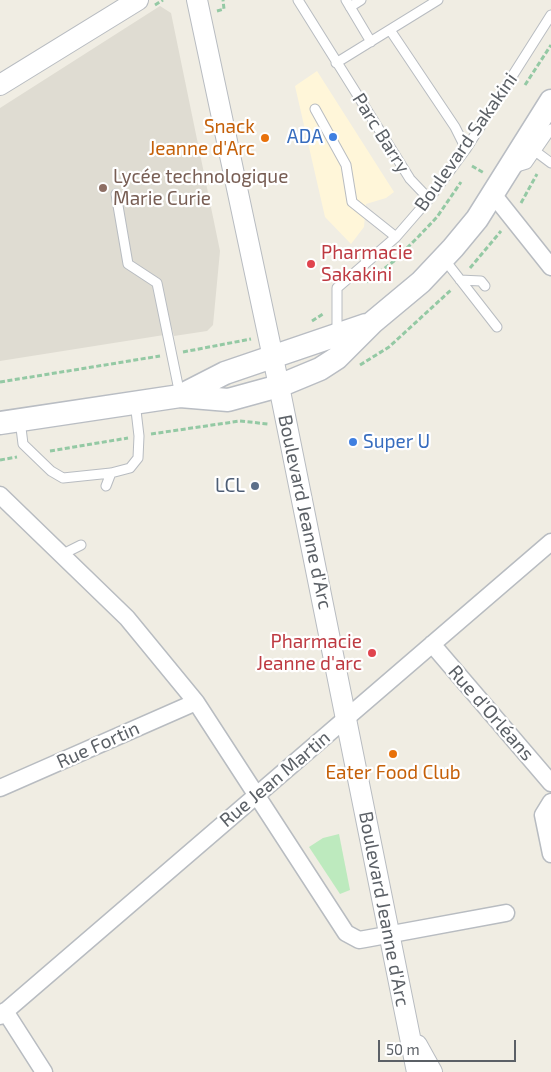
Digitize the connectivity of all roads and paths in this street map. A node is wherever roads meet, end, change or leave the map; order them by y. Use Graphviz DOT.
graph roads {
  1 [pos="138,0"];
  2 [pos="223,0"];
  3 [pos="298,0"];
  4 [pos="361,0"];
  5 [pos="438,0"];
  6 [pos="348,3"];
  7 [pos="205,6"];
  8 [pos="551,15"];
  9 [pos="390,30"];
  10 [pos="371,42"];
  11 [pos="336,63"];
  12 [pos="0,85"];
  13 [pos="551,101"];
  14 [pos="315,109"];
  15 [pos="551,129"];
  16 [pos="529,147"];
  17 [pos="466,149"];
  18 [pos="548,161"];
  19 [pos="492,193"];
  20 [pos="116,194"];
  21 [pos="429,199"];
  22 [pos="517,209"];
  23 [pos="502,230"];
  24 [pos="396,237"];
  25 [pos="443,259"];
  26 [pos="551,267"];
  27 [pos="460,280"];
  28 [pos="485,286"];
  29 [pos="374,322"];
  30 [pos="496,328"];
  31 [pos="337,335"];
  32 [pos="252,338"];
  33 [pos="172,354"];
  34 [pos="273,358"];
  35 [pos="356,367"];
  36 [pos="0,382"];
  37 [pos="279,386"];
  38 [pos="180,396"];
  39 [pos="135,402"];
  40 [pos="10,421"];
  41 [pos="111,473"];
  42 [pos="106,486"];
  43 [pos="0,495"];
  44 [pos="551,542"];
  45 [pos="81,545"];
  46 [pos="63,554"];
  47 [pos="432,644"];
  48 [pos="196,702"];
  49 [pos="346,719"];
  50 [pos="551,782"];
  51 [pos="0,788"];
  52 [pos="257,794"];
  53 [pos="551,802"];
  54 [pos="551,854"];
  55 [pos="506,913"];
  56 [pos="390,934"];
  57 [pos="2,1012"];
  58 [pos="407,1026"];
  59 [pos="44,1072"];
  60 [pos="417,1072"];
  61 [pos="432,1072"];
  1 -- 12 [label="street"];
  2 -- 7 [label="path"];
  3 -- 11 [label="lane, Parc Barry"];
  4 -- 6 [label="lane"];
  5 -- 9 [label="lane"];
  6 -- 10 [label="lane"];
  7 -- 34 [label="street, Boulevard Jeanne d'Arc"];
  8 -- 17 [label="lane, Boulevard Sakakini"];
  9 -- 10 [label="lane"];
  9 -- 17 [label="lane"];
  10 -- 11 [label="lane"];
  11 -- 21 [label="lane, Parc Barry"];
  13 -- 16 [label="main road"];
  14 -- 24 [label="lane"];
  15 -- 16 [label="lane"];
  16 -- 18 [label="lane"];
  16 -- 19 [label="main road"];
  17 -- 21 [label="lane, Boulevard Sakakini"];
  18 -- 22 [label="path"];
  19 -- 25 [label="main road"];
  19 -- 26 [label="street"];
  20 -- 33 [label="lane"];
  21 -- 24 [label="lane, Boulevard Sakakini"];
  23 -- 27 [label="path"];
  24 -- 31 [label="lane, Boulevard Sakakini"];
  25 -- 27 [label="lane"];
  25 -- 29 [label="main road"];
  27 -- 28 [label="lane"];
  27 -- 30 [label="lane"];
  27 -- 35 [label="path"];
  29 -- 31 [label="main road"];
  29 -- 37 [label="main road"];
  31 -- 34 [label="main road"];
  32 -- 33 [label="path"];
  33 -- 36 [label="path"];
  33 -- 38 [label="lane"];
  34 -- 37 [label="street, Boulevard Jeanne d'Arc"];
  34 -- 38 [label="main road"];
  37 -- 38 [label="main road"];
  37 -- 49 [label="street, Boulevard Jeanne d'Arc"];
  38 -- 39 [label="main road"];
  39 -- 40 [label="main road"];
  39 -- 41 [label="lane"];
  40 -- 41 [label="lane"];
  41 -- 42 [label="lane"];
  43 -- 46 [label="street"];
  44 -- 47 [label="street, Rue Jean Martin"];
  45 -- 46 [label="lane"];
  46 -- 48 [label="street"];
  47 -- 49 [label="street, Rue Jean Martin"];
  47 -- 50 [label="street, Rue d'Orléans"];
  48 -- 51 [label="street, Rue Fortin"];
  48 -- 52 [label="street"];
  49 -- 52 [label="street, Rue Jean Martin"];
  49 -- 56 [label="street, Boulevard Jeanne d'Arc"];
  52 -- 56 [label="street"];
  52 -- 57 [label="street, Rue Jean Martin"];
  53 -- 54 [label="street"];
  55 -- 56 [label="street"];
  56 -- 58 [label="street, Boulevard Jeanne d'Arc"];
  57 -- 59 [label="street"];
  58 -- 60 [label="street, Boulevard Jeanne d'Arc"];
  58 -- 61 [label="street, Boulevard Jeanne d'Arc"];
}
